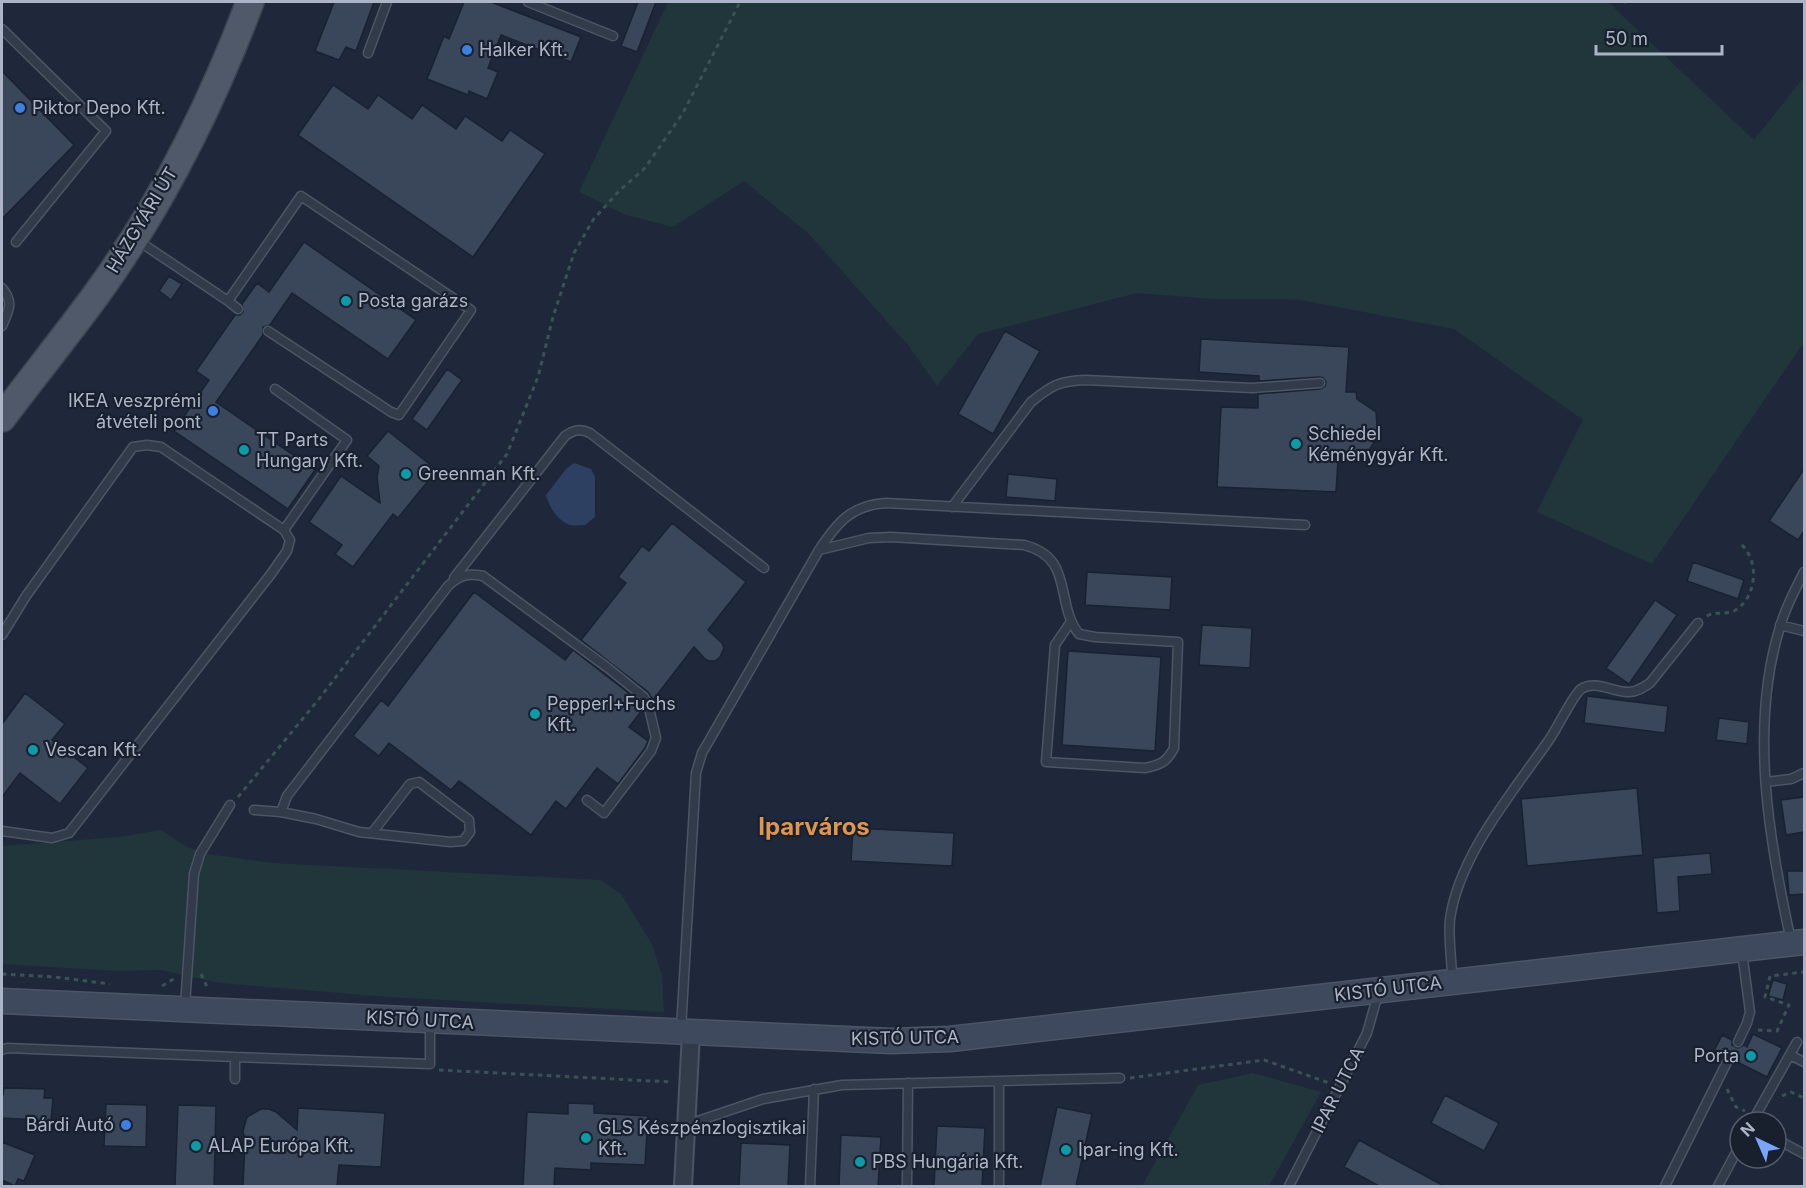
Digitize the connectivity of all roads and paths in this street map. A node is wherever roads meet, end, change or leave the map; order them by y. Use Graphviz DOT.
graph roads {
  1 [pos="250,2"];
  2 [pos="387,2"];
  3 [pos="528,2"];
  4 [pos="740,2"];
  5 [pos="2,29"];
  6 [pos="613,36"];
  7 [pos="368,53"];
  8 [pos="134,238"];
  9 [pos="16,242"];
  10 [pos="2,288"];
  11 [pos="228,301"];
  12 [pos="238,309"];
  13 [pos="2,326"];
  14 [pos="268,331"];
  15 [pos="1320,383"];
  16 [pos="275,389"];
  17 [pos="2,418"];
  18 [pos="952,507"];
  19 [pos="1305,525"];
  20 [pos="284,530"];
  21 [pos="1739,542"];
  22 [pos="819,550"];
  23 [pos="764,568"];
  24 [pos="1804,572"];
  25 [pos="448,586"];
  26 [pos="1070,623"];
  27 [pos="1698,623"];
  28 [pos="1780,625"];
  29 [pos="1804,631"];
  30 [pos="2,635"];
  31 [pos="1804,773"];
  32 [pos="1766,782"];
  33 [pos="587,800"];
  34 [pos="230,805"];
  35 [pos="254,810"];
  36 [pos="281,812"];
  37 [pos="2,831"];
  38 [pos="372,833"];
  39 [pos="1798,942"];
  40 [pos="1742,949"];
  41 [pos="187,968"];
  42 [pos="1804,972"];
  43 [pos="2,974"];
  44 [pos="1453,981"];
  45 [pos="116,985"];
  46 [pos="154,986"];
  47 [pos="1380,990"];
  48 [pos="214,994"];
  49 [pos="2,1001"];
  50 [pos="184,1009"];
  51 [pos="430,1021"];
  52 [pos="1753,1029"];
  53 [pos="686,1032"];
  54 [pos="1738,1042"];
  55 [pos="1797,1042"];
  56 [pos="2,1050"];
  57 [pos="1790,1055"];
  58 [pos="235,1057"];
  59 [pos="1729,1058"];
  60 [pos="1804,1062"];
  61 [pos="430,1064"];
  62 [pos="1120,1078"];
  63 [pos="235,1079"];
  64 [pos="999,1081"];
  65 [pos="688,1083"];
  66 [pos="908,1083"];
  67 [pos="1340,1086"];
  68 [pos="1726,1088"];
  69 [pos="814,1089"];
  70 [pos="1780,1098"];
  71 [pos="1804,1098"];
  72 [pos="1740,1110"];
  73 [pos="1759,1110"];
  74 [pos="686,1125"];
  75 [pos="1788,1145"];
  76 [pos="1804,1154"];
  77 [pos="1728,1167"];
  78 [pos="683,1186"];
  79 [pos="810,1186"];
  80 [pos="907,1186"];
  81 [pos="999,1186"];
  82 [pos="1289,1186"];
  83 [pos="1665,1186"];
  84 [pos="1718,1186"];
  1 -- 8 [label="main road, HÁZGYÁRI ÚT"];
  2 -- 7 [label="lane"];
  3 -- 6 [label="lane"];
  4 -- 34 [label="path"];
  5 -- 9 [label="lane"];
  8 -- 11 [label="lane"];
  8 -- 17 [label="main road, HÁZGYÁRI ÚT"];
  10 -- 13 [label="lane"];
  11 -- 12 [label="lane"];
  11 -- 14 [label="lane"];
  15 -- 18 [label="lane"];
  16 -- 20 [label="lane"];
  18 -- 19 [label="lane"];
  18 -- 22 [label="lane"];
  20 -- 30 [label="lane"];
  20 -- 37 [label="lane"];
  21 -- 27 [label="path"];
  22 -- 26 [label="lane"];
  22 -- 53 [label="lane"];
  23 -- 25 [label="lane"];
  24 -- 28 [label="lane"];
  25 -- 33 [label="lane"];
  25 -- 36 [label="lane"];
  26 -- 26 [label="lane"];
  27 -- 44 [label="lane"];
  28 -- 29 [label="lane"];
  28 -- 32 [label="lane"];
  31 -- 32 [label="lane"];
  32 -- 39 [label="lane"];
  34 -- 41 [label="lane"];
  35 -- 36 [label="lane"];
  36 -- 38 [label="lane"];
  38 -- 38 [label="lane"];
  39 -- 40 [label="street, KISTÓ UTCA"];
  40 -- 44 [label="street, KISTÓ UTCA"];
  40 -- 54 [label="lane"];
  41 -- 46 [label="path"];
  41 -- 48 [label="path"];
  41 -- 50 [label="lane"];
  42 -- 52 [label="path"];
  43 -- 45 [label="path"];
  44 -- 47 [label="street, KISTÓ UTCA"];
  47 -- 53 [label="street, KISTÓ UTCA"];
  47 -- 67 [label="lane, IPAR UTCA"];
  49 -- 50 [label="street, KISTÓ UTCA"];
  50 -- 51 [label="street, KISTÓ UTCA"];
  51 -- 53 [label="street, KISTÓ UTCA"];
  51 -- 61 [label="lane"];
  53 -- 65 [label="street"];
  55 -- 57 [label="lane"];
  56 -- 58 [label="lane"];
  57 -- 60 [label="lane"];
  57 -- 73 [label="lane"];
  58 -- 61 [label="lane"];
  58 -- 63 [label="lane"];
  59 -- 83 [label="lane"];
  61 -- 65 [label="path"];
  62 -- 64 [label="lane"];
  62 -- 67 [label="path"];
  64 -- 66 [label="lane"];
  64 -- 81 [label="lane"];
  65 -- 74 [label="street"];
  66 -- 69 [label="lane"];
  66 -- 80 [label="lane"];
  67 -- 82 [label="lane, IPAR UTCA"];
  68 -- 72 [label="path"];
  69 -- 74 [label="lane"];
  69 -- 79 [label="lane"];
  70 -- 71 [label="path"];
  74 -- 78 [label="street"];
  75 -- 76 [label="lane"];
  77 -- 84 [label="lane"];
}
